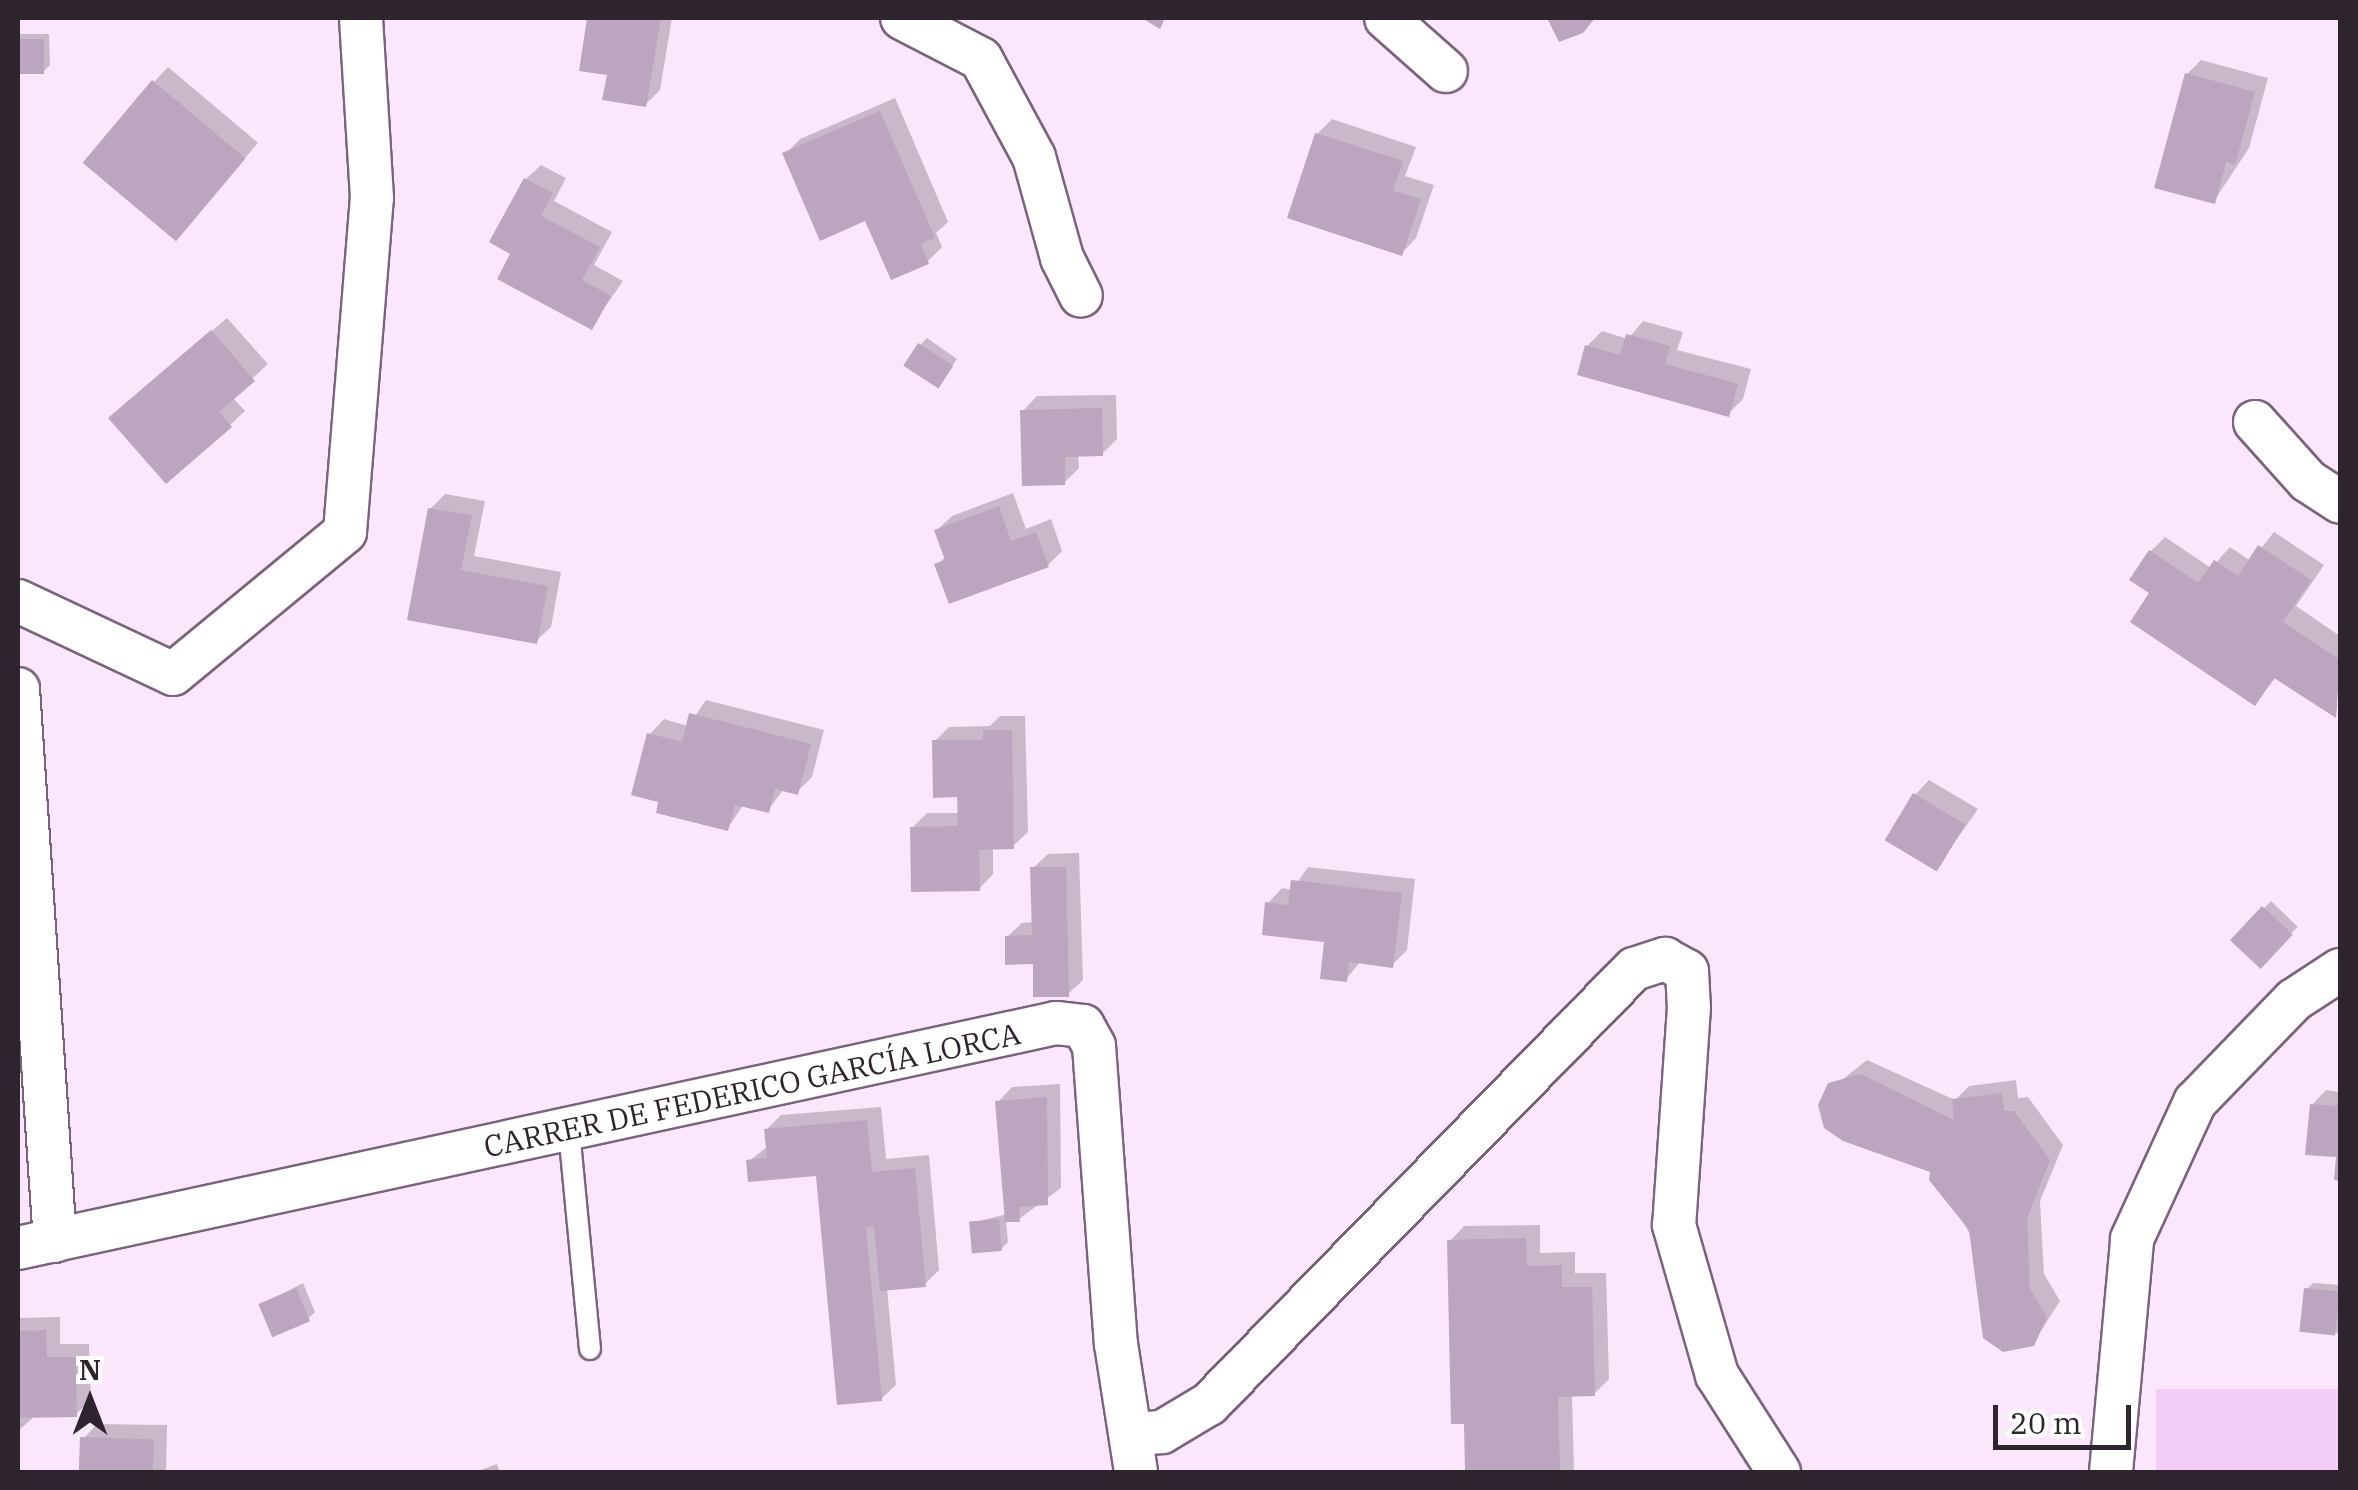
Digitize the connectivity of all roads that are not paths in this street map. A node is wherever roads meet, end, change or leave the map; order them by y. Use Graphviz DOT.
graph roads {
  1 [pos="361,18"];
  2 [pos="902,18"];
  3 [pos="1386,18"];
  4 [pos="1446,71"];
  5 [pos="1081,296"];
  6 [pos="2254,422"];
  7 [pos="2340,502"];
  8 [pos="18,601"];
  9 [pos="18,689"];
  10 [pos="2340,970"];
  11 [pos="569,1131"];
  12 [pos="36,1244"];
  13 [pos="590,1350"];
  14 [pos="1134,1453"];
  15 [pos="1779,1472"];
  16 [pos="2111,1472"];
  1 -- 8 [label="street"];
  2 -- 5 [label="street"];
  3 -- 4 [label="street"];
  6 -- 7 [label="street"];
  9 -- 12 [label="street"];
  10 -- 16 [label="street"];
  11 -- 12 [label="street, CARRER DE FEDERICO GARCÍA LORCA"];
  11 -- 13 [label="lane"];
  11 -- 14 [label="street, CARRER DE FEDERICO GARCÍA LORCA"];
  14 -- 15 [label="street, CARRER DE FEDERICO GARCÍA LORCA"];
}
